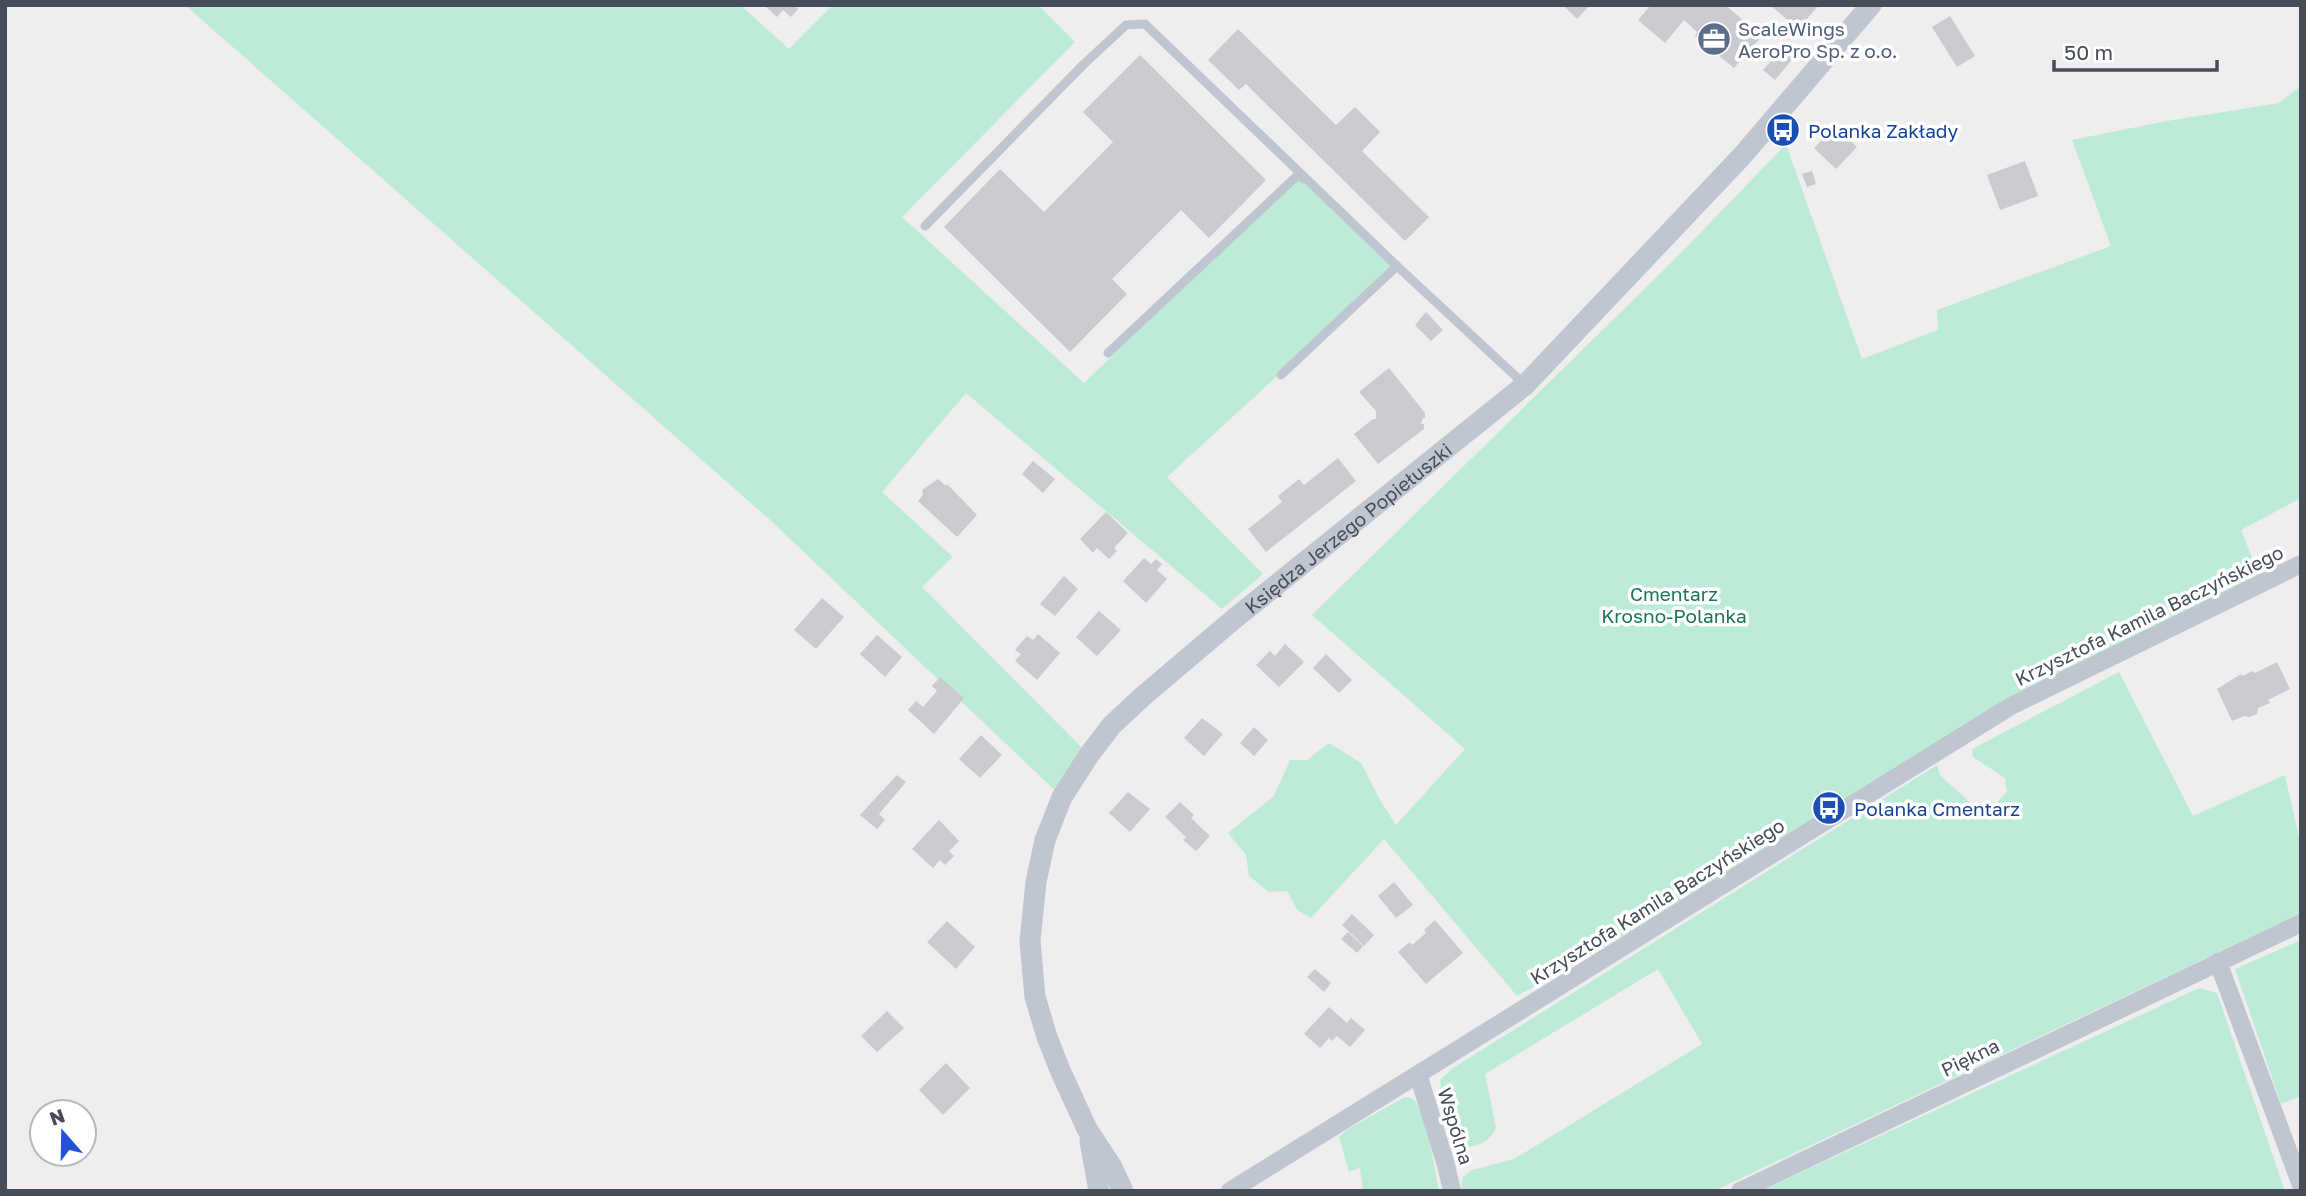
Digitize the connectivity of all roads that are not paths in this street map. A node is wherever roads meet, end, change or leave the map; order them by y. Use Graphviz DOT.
graph roads {
  1 [pos="1871,5"];
  2 [pos="925,226"];
  3 [pos="1397,266"];
  4 [pos="1108,353"];
  5 [pos="1281,375"];
  6 [pos="1525,384"];
  7 [pos="2301,564"];
  8 [pos="2301,923"];
  9 [pos="2218,962"];
  10 [pos="1418,1074"];
  11 [pos="1087,1129"];
  12 [pos="2301,1185"];
  13 [pos="1099,1191"];
  14 [pos="1123,1191"];
  15 [pos="1230,1191"];
  16 [pos="1452,1191"];
  17 [pos="1740,1191"];
  1 -- 6 [label="street, Księdza Jerzego Popiełuszki"];
  2 -- 3 [label="lane"];
  3 -- 4 [label="lane"];
  3 -- 5 [label="lane"];
  3 -- 6 [label="lane"];
  6 -- 11 [label="street, Księdza Jerzego Popiełuszki"];
  7 -- 10 [label="street, Krzysztofa Kamila Baczyńskiego"];
  8 -- 9 [label="street, Piękna"];
  9 -- 12 [label="street"];
  9 -- 17 [label="street, Piękna"];
  10 -- 15 [label="street, Krzysztofa Kamila Baczyńskiego"];
  10 -- 16 [label="street, Wspólna"];
  11 -- 13 [label="street, Księdza Jerzego Popiełuszki"];
  11 -- 14 [label="street, Księdza Jerzego Popiełuszki"];
}
